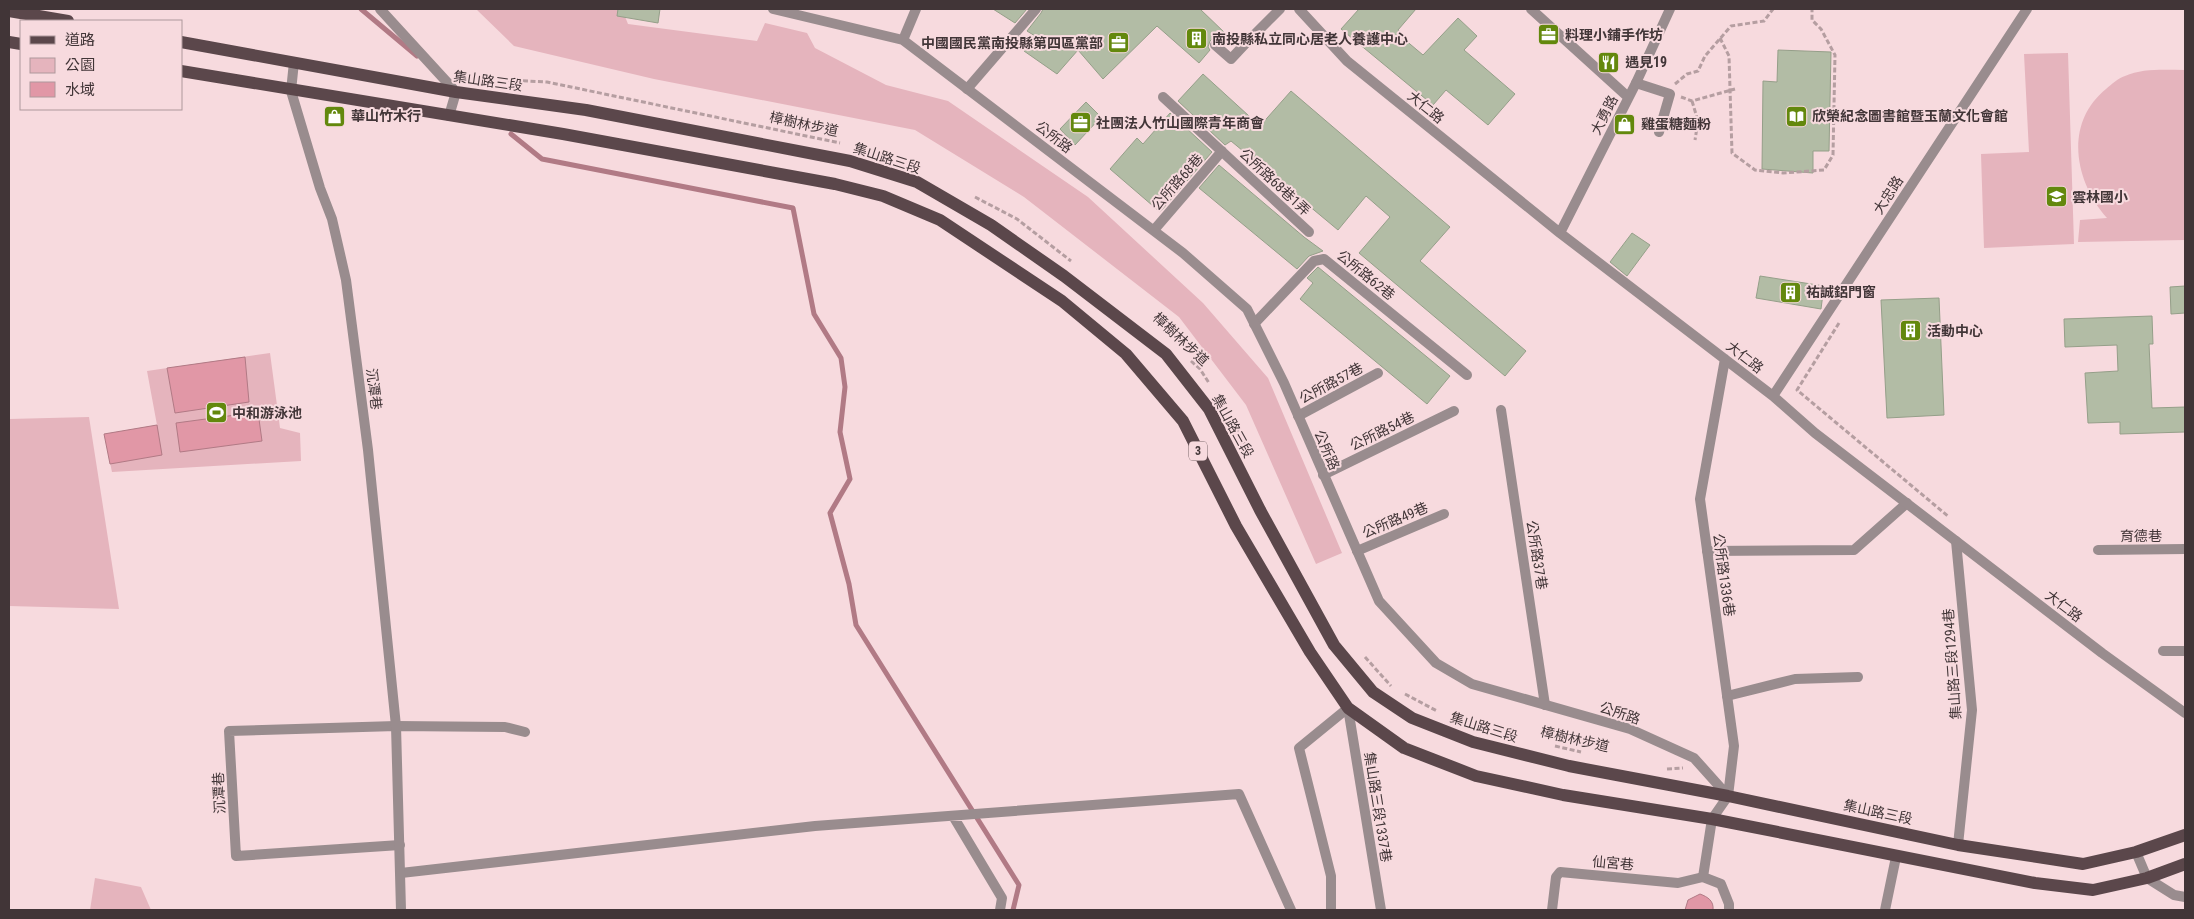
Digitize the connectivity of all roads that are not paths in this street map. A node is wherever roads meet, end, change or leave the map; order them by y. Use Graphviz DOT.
graph roads {
  1 [pos="380,9"];
  2 [pos="772,9"];
  3 [pos="916,9"];
  4 [pos="1036,9"];
  5 [pos="1280,9"];
  6 [pos="1299,9"];
  7 [pos="1531,9"];
  8 [pos="1670,9"];
  9 [pos="2027,9"];
  10 [pos="9,10"];
  11 [pos="63,20"];
  12 [pos="903,40"];
  13 [pos="182,42"];
  14 [pos="1215,45"];
  15 [pos="294,62"];
  16 [pos="182,71"];
  17 [pos="1636,83"];
  18 [pos="968,89"];
  19 [pos="291,91"];
  20 [pos="456,92"];
  21 [pos="1163,96"];
  22 [pos="1628,97"];
  23 [pos="449,116"];
  24 [pos="1659,132"];
  25 [pos="1222,151"];
  26 [pos="1154,230"];
  27 [pos="1309,232"];
  28 [pos="1560,233"];
  29 [pos="1254,324"];
  30 [pos="1725,359"];
  31 [pos="1378,373"];
  32 [pos="1466,375"];
  33 [pos="1773,396"];
  34 [pos="1501,410"];
  35 [pos="1454,411"];
  36 [pos="1298,416"];
  37 [pos="1323,475"];
  38 [pos="1907,503"];
  39 [pos="1444,514"];
  40 [pos="1956,541"];
  41 [pos="2185,549"];
  42 [pos="2098,550"];
  43 [pos="1357,551"];
  44 [pos="1707,551"];
  45 [pos="2163,651"];
  46 [pos="2185,651"];
  47 [pos="1858,677"];
  48 [pos="1727,696"];
  49 [pos="1545,705"];
  50 [pos="1348,708"];
  51 [pos="2185,713"];
  52 [pos="396,726"];
  53 [pos="524,732"];
  54 [pos="1728,796"];
  55 [pos="958,815"];
  56 [pos="1712,819"];
  57 [pos="2185,835"];
  58 [pos="400,845"];
  59 [pos="1958,845"];
  60 [pos="2136,852"];
  61 [pos="1896,857"];
  62 [pos="2185,864"];
  63 [pos="401,873"];
  64 [pos="1703,877"];
  65 [pos="2146,878"];
  66 [pos="2185,897"];
  67 [pos="401,910"];
  68 [pos="1000,910"];
  69 [pos="1291,910"];
  70 [pos="1331,910"];
  71 [pos="1381,910"];
  72 [pos="1552,910"];
  73 [pos="1729,910"];
  74 [pos="1885,910"];
  1 -- 20 [label="street"];
  2 -- 12 [label="street, 公所路"];
  3 -- 12 [label="street"];
  4 -- 18 [label="street"];
  5 -- 14 [label="street"];
  6 -- 28 [label="street, 大仁路"];
  7 -- 22 [label="street"];
  8 -- 17 [label="street, 大勇路"];
  9 -- 33 [label="street, 大忠路"];
  10 -- 11 [label="main road"];
  12 -- 18 [label="street, 公所路"];
  13 -- 15 [label="main road, 集山路三段 / 3"];
  15 -- 19 [label="street, 沉潭巷"];
  15 -- 20 [label="main road, 集山路三段 / 3"];
  16 -- 19 [label="main road, 3"];
  17 -- 22 [label="street, 大勇路"];
  17 -- 24 [label="street"];
  18 -- 26 [label="street, 公所路"];
  19 -- 23 [label="main road, 3"];
  19 -- 52 [label="street, 沉潭巷"];
  20 -- 23 [label="street"];
  20 -- 54 [label="main road, 集山路三段 / 3"];
  21 -- 25 [label="street, 公所路68巷1弄"];
  22 -- 28 [label="street, 大勇路"];
  23 -- 50 [label="main road, 3"];
  25 -- 26 [label="street, 公所路68巷"];
  25 -- 27 [label="street, 公所路68巷1弄"];
  26 -- 29 [label="street, 公所路"];
  28 -- 30 [label="street, 大仁路"];
  29 -- 32 [label="street, 公所路62巷"];
  29 -- 36 [label="street, 公所路"];
  30 -- 33 [label="street, 大仁路"];
  30 -- 44 [label="street, 公所路1336巷"];
  31 -- 36 [label="street, 公所路57巷"];
  33 -- 38 [label="street, 大仁路"];
  34 -- 49 [label="street, 公所路37巷"];
  35 -- 37 [label="street, 公所路54巷"];
  36 -- 37 [label="street, 公所路"];
  37 -- 43 [label="street, 公所路"];
  38 -- 40 [label="street, 大仁路"];
  38 -- 44 [label="street"];
  39 -- 43 [label="street, 公所路49巷"];
  40 -- 51 [label="street, 大仁路"];
  40 -- 59 [label="street, 集山路三段1294巷"];
  41 -- 42 [label="street, 育德巷"];
  43 -- 49 [label="street, 公所路"];
  44 -- 48 [label="street, 公所路1336巷"];
  45 -- 46 [label="street"];
  47 -- 48 [label="street"];
  48 -- 54 [label="street, 公所路1336巷"];
  49 -- 54 [label="street, 公所路"];
  50 -- 56 [label="main road, 3"];
  50 -- 70 [label="street"];
  50 -- 71 [label="street, 集山路三段1337巷"];
  52 -- 53 [label="street, 沉潭巷"];
  52 -- 58 [label="street, 沉潭巷"];
  52 -- 58 [label="street, 沉潭巷"];
  54 -- 56 [label="street"];
  54 -- 59 [label="main road, 集山路三段 / 3"];
  55 -- 63 [label="street"];
  55 -- 68 [label="street"];
  55 -- 69 [label="street"];
  56 -- 61 [label="main road, 3"];
  56 -- 64 [label="street"];
  57 -- 60 [label="main road, 3"];
  58 -- 63 [label="street, 沉潭巷"];
  59 -- 60 [label="main road, 集山路三段 / 3"];
  60 -- 65 [label="street"];
  61 -- 65 [label="main road, 3"];
  61 -- 74 [label="street"];
  62 -- 65 [label="main road, 3"];
  63 -- 67 [label="street, 沉潭巷"];
  64 -- 72 [label="street, 仙宮巷"];
  64 -- 73 [label="street"];
  65 -- 66 [label="street"];
}
